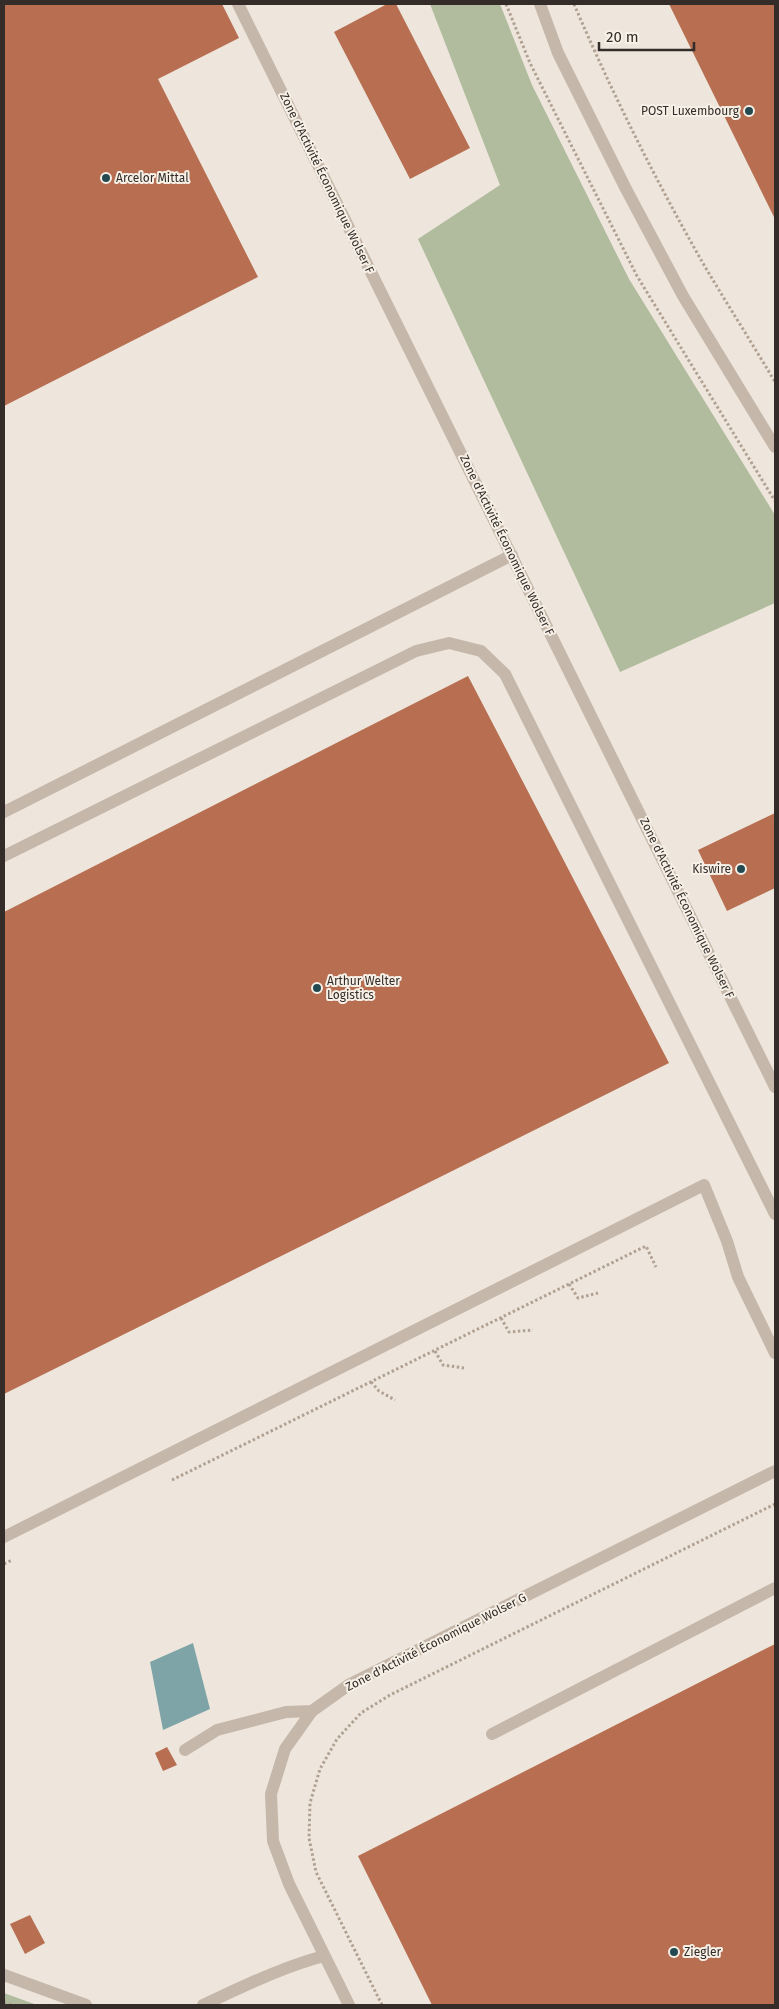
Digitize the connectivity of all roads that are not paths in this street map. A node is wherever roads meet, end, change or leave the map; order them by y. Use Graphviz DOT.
graph roads {
  1 [pos="238,4"];
  2 [pos="540,4"];
  3 [pos="775,448"];
  4 [pos="512,555"];
  5 [pos="4,812"];
  6 [pos="4,856"];
  7 [pos="775,1087"];
  8 [pos="775,1214"];
  9 [pos="775,1353"];
  10 [pos="775,1471"];
  11 [pos="4,1537"];
  12 [pos="775,1588"];
  13 [pos="312,1711"];
  14 [pos="492,1734"];
  15 [pos="185,1750"];
  16 [pos="324,1956"];
  17 [pos="4,1975"];
  18 [pos="86,2005"];
  19 [pos="203,2005"];
  20 [pos="350,2005"];
  1 -- 4 [label="lane, Zone d'Activité Économique Wolser F"];
  2 -- 3 [label="lane"];
  4 -- 5 [label="lane"];
  4 -- 7 [label="lane, Zone d'Activité Économique Wolser F"];
  6 -- 8 [label="lane"];
  9 -- 11 [label="lane"];
  10 -- 13 [label="lane, Zone d'Activité Économique Wolser G"];
  12 -- 14 [label="lane"];
  13 -- 15 [label="lane"];
  13 -- 16 [label="lane, Zone d'Activité Économique Wolser G"];
  16 -- 19 [label="lane"];
  16 -- 20 [label="lane, Zone d'Activité Économique Wolser G"];
  17 -- 18 [label="lane"];
}
